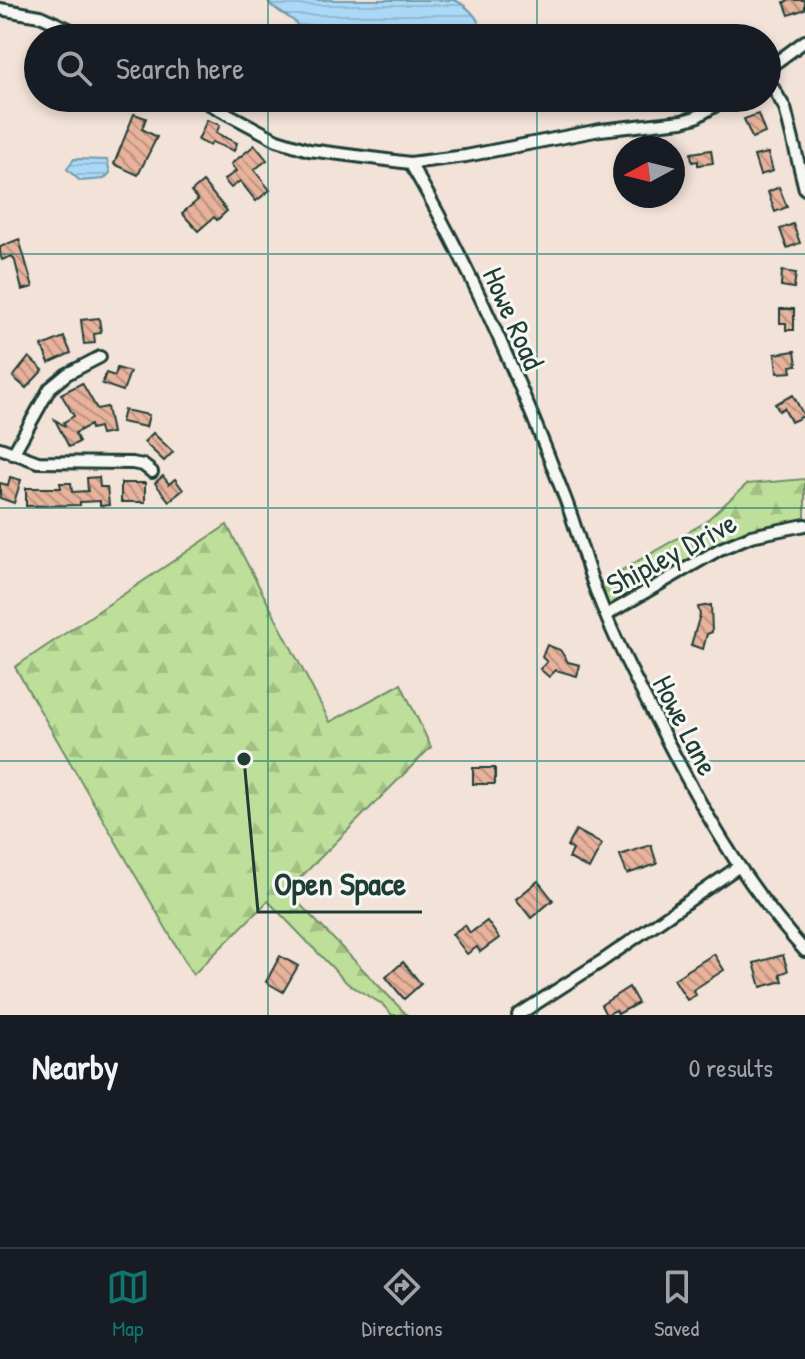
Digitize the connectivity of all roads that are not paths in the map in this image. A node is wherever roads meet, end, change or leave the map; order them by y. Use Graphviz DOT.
graph roads {
  1 [pos="0,9"];
  2 [pos="58,24"];
  3 [pos="805,41"];
  4 [pos="781,59"];
  5 [pos="781,101"];
  6 [pos="224,112"];
  7 [pos="704,112"];
  8 [pos="410,163"];
  9 [pos="805,189"];
  10 [pos="100,357"];
  11 [pos="0,448"];
  12 [pos="13,454"];
  13 [pos="152,472"];
  14 [pos="565,498"];
  15 [pos="805,525"];
  16 [pos="606,615"];
  17 [pos="738,867"];
  18 [pos="805,951"];
  19 [pos="518,1015"];
  1 -- 2 [label="street"];
  3 -- 4 [label="street"];
  5 -- 9 [label="street"];
  6 -- 8 [label="street"];
  7 -- 8 [label="street"];
  8 -- 14 [label="street, Howe Road"];
  10 -- 12 [label="street"];
  11 -- 12 [label="street"];
  12 -- 13 [label="street"];
  14 -- 16 [label="street, Howe Lane"];
  15 -- 16 [label="street, Shipley Drive"];
  16 -- 17 [label="street, Howe Lane"];
  17 -- 18 [label="street, Howe Lane"];
  17 -- 19 [label="street"];
}
